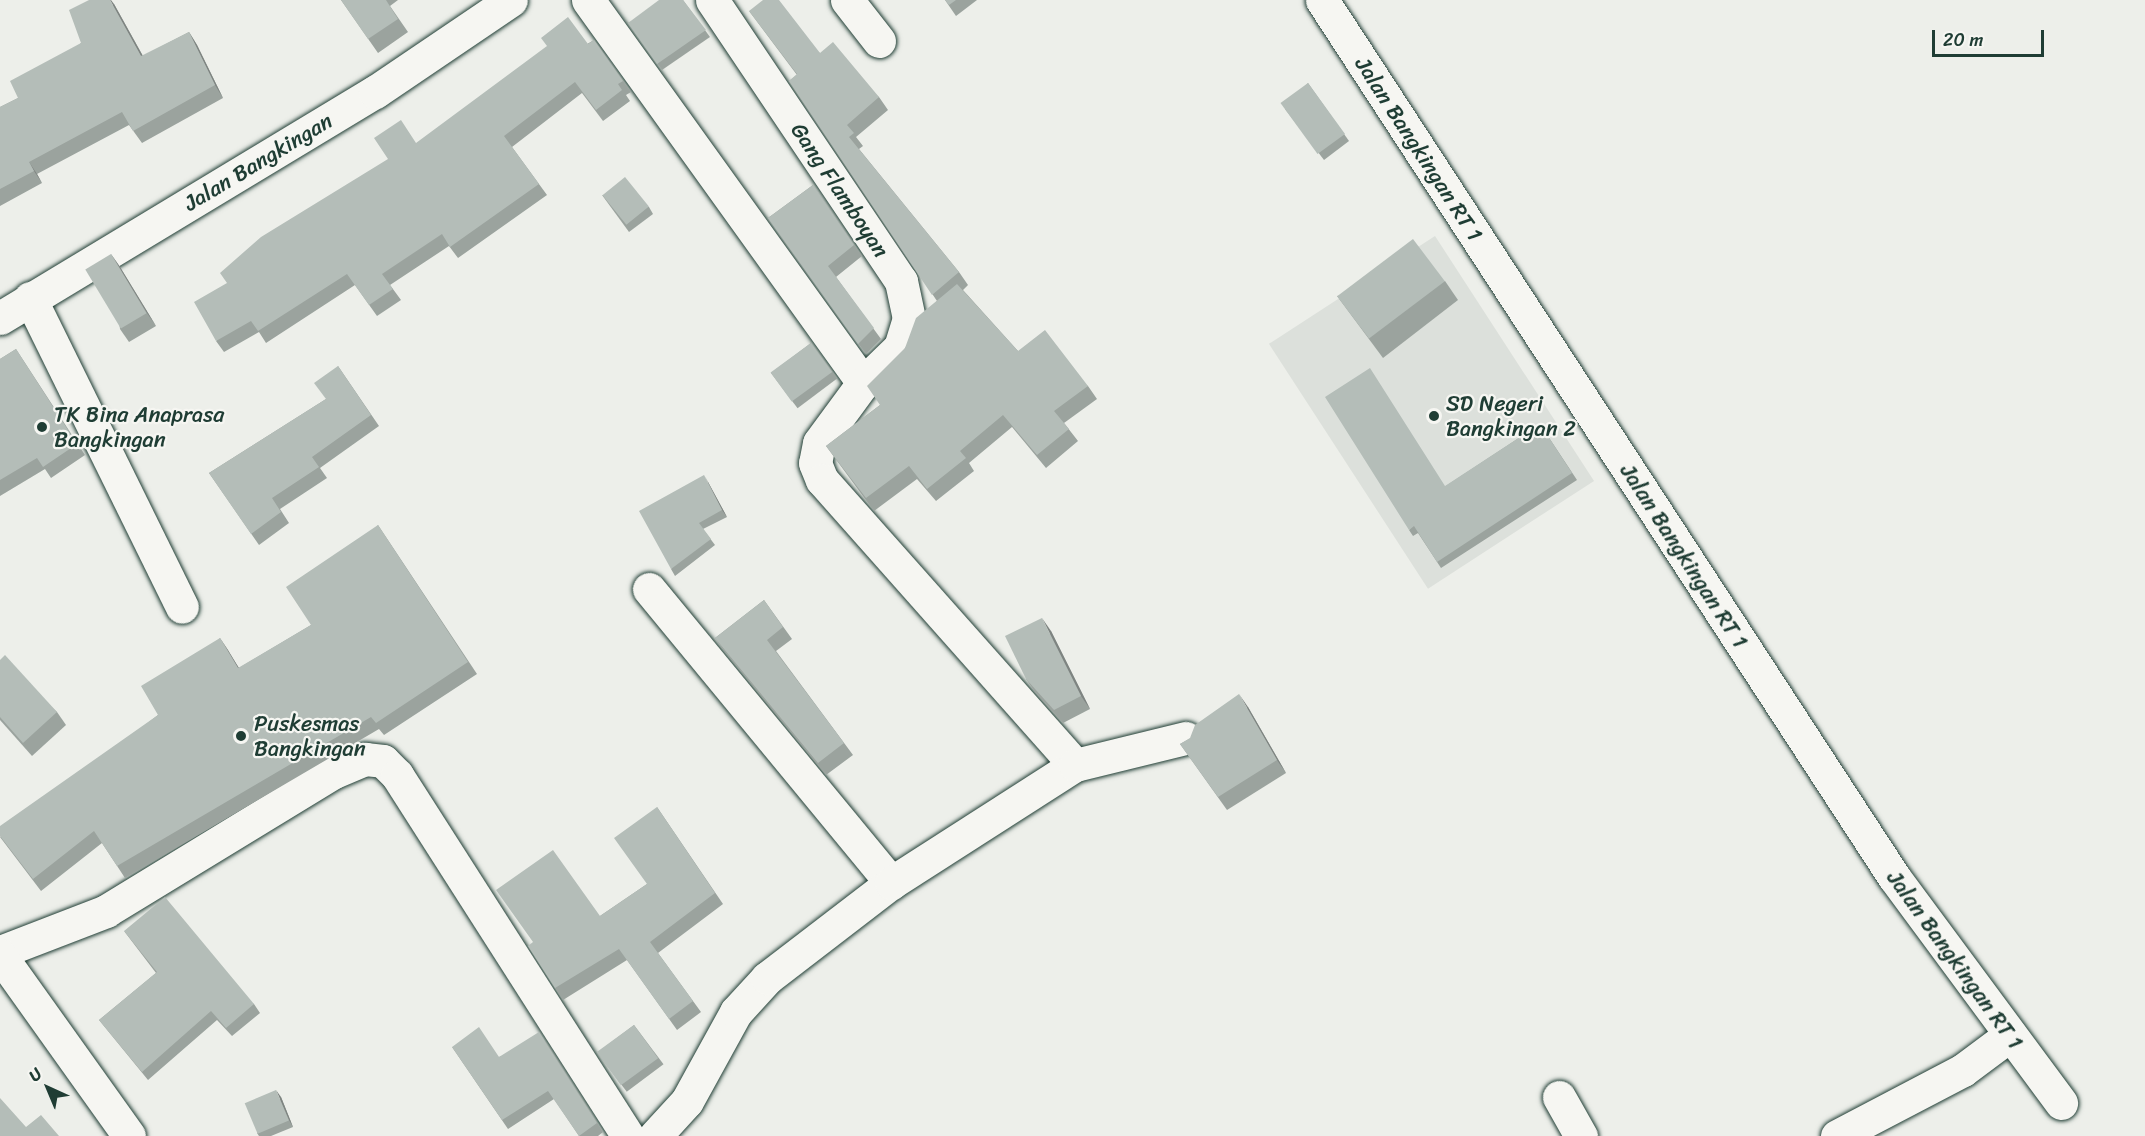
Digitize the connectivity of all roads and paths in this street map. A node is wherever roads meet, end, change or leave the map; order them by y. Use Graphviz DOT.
graph roads {
  1 [pos="511,0"];
  2 [pos="588,0"];
  3 [pos="712,0"];
  4 [pos="847,0"];
  5 [pos="1322,0"];
  6 [pos="879,41"];
  7 [pos="30,298"];
  8 [pos="0,318"];
  9 [pos="863,383"];
  10 [pos="649,589"];
  11 [pos="182,607"];
  12 [pos="1186,738"];
  13 [pos="1075,765"];
  14 [pos="891,883"];
  15 [pos="0,953"];
  16 [pos="2010,1035"];
  17 [pos="1559,1097"];
  18 [pos="2061,1103"];
  19 [pos="129,1136"];
  20 [pos="628,1136"];
  21 [pos="655,1136"];
  22 [pos="1581,1136"];
  23 [pos="1837,1136"];
  1 -- 7 [label="street, Jalan Bangkingan"];
  2 -- 9 [label="street"];
  3 -- 9 [label="street, Gang Flamboyan"];
  4 -- 6 [label="street"];
  5 -- 16 [label="street, Jalan Bangkingan RT 1"];
  7 -- 8 [label="street, Jalan Bangkingan"];
  7 -- 11 [label="street"];
  9 -- 13 [label="street, Gang Flamboyan"];
  10 -- 14 [label="street"];
  12 -- 13 [label="street"];
  13 -- 14 [label="street"];
  14 -- 21 [label="street"];
  15 -- 19 [label="street"];
  15 -- 20 [label="street"];
  16 -- 18 [label="street, Jalan Bangkingan RT 1"];
  16 -- 23 [label="street"];
  17 -- 22 [label="street"];
}
